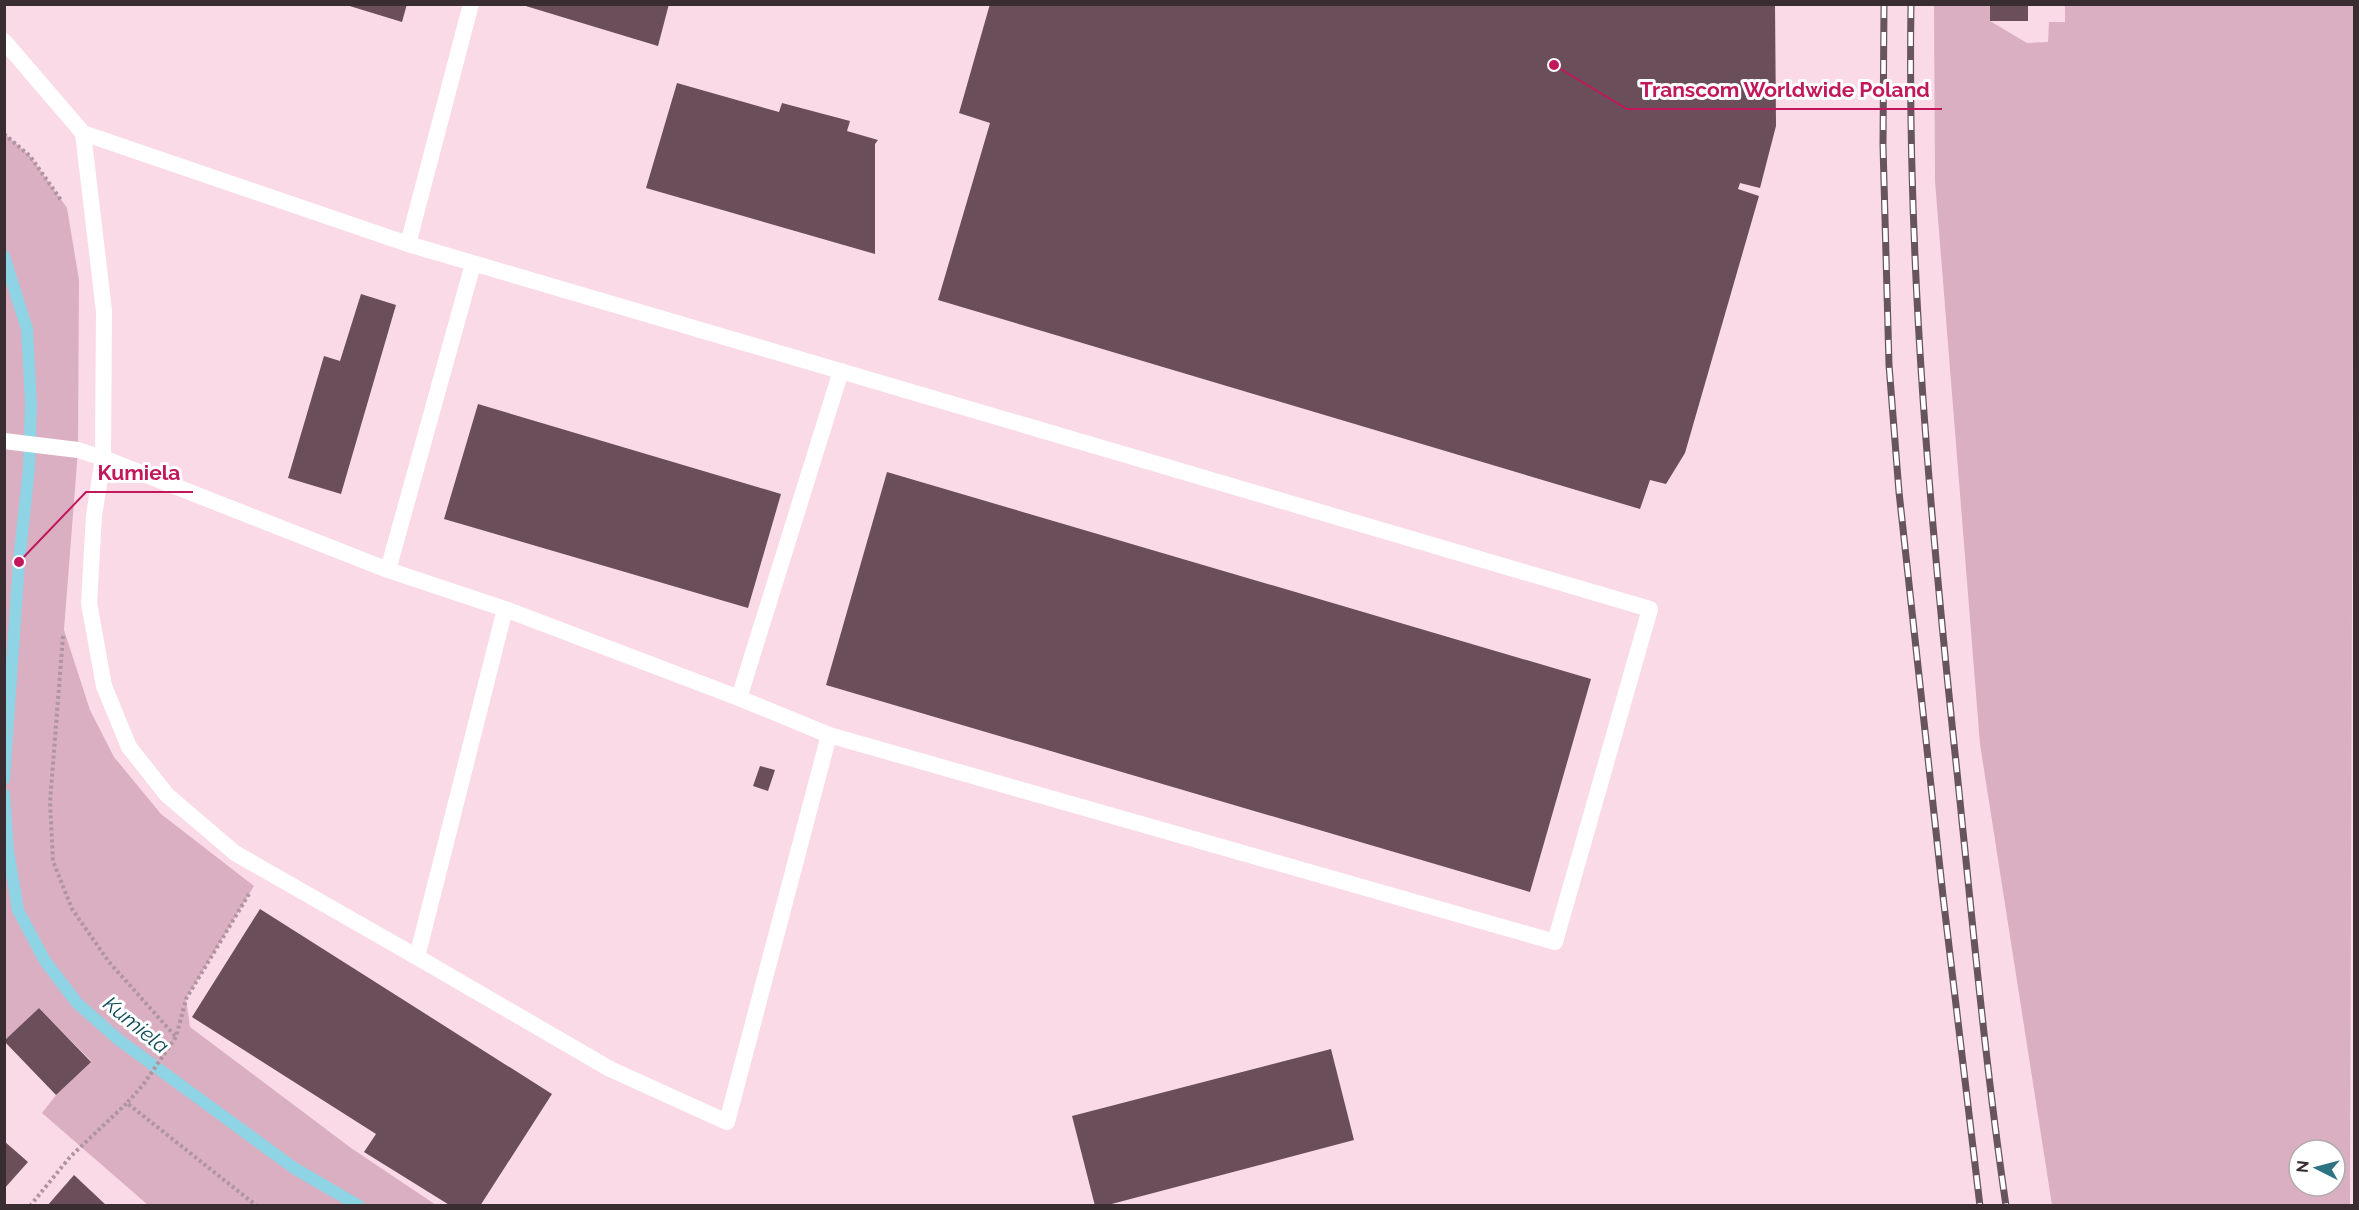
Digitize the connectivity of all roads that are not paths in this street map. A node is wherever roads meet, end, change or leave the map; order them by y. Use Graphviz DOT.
graph roads {
  1 [pos="471,4"];
  2 [pos="4,41"];
  3 [pos="83,133"];
  4 [pos="408,244"];
  5 [pos="473,264"];
  6 [pos="841,371"];
  7 [pos="4,441"];
  8 [pos="103,458"];
  9 [pos="388,570"];
  10 [pos="505,609"];
  11 [pos="739,698"];
  12 [pos="829,735"];
  13 [pos="417,957"];
  1 -- 4 [label="lane"];
  2 -- 3 [label="lane"];
  3 -- 4 [label="lane"];
  3 -- 8 [label="lane"];
  4 -- 5 [label="lane"];
  5 -- 6 [label="lane"];
  5 -- 9 [label="lane"];
  6 -- 11 [label="lane"];
  6 -- 12 [label="lane"];
  7 -- 8 [label="lane"];
  8 -- 9 [label="lane"];
  8 -- 13 [label="lane"];
  9 -- 10 [label="lane"];
  10 -- 11 [label="lane"];
  10 -- 13 [label="lane"];
  11 -- 12 [label="lane"];
  12 -- 13 [label="lane"];
}
